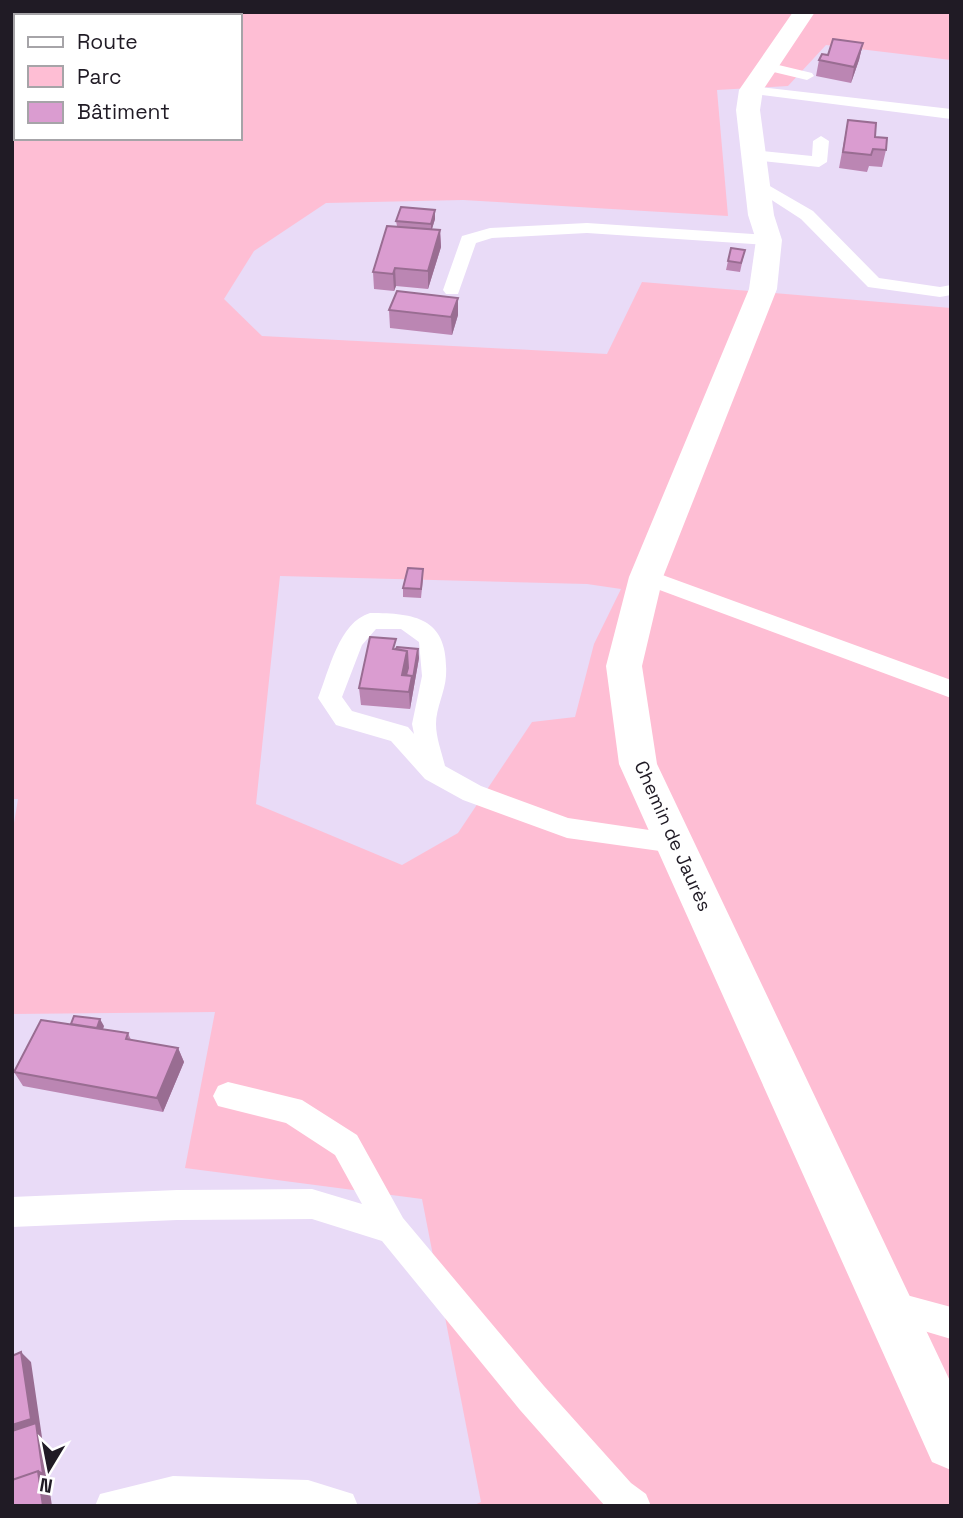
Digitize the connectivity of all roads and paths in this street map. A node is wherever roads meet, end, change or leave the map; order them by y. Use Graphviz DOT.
graph roads {
  1 [pos="804,12"];
  2 [pos="766,66"];
  3 [pos="807,76"];
  4 [pos="751,90"];
  5 [pos="951,114"];
  6 [pos="821,141"];
  7 [pos="754,169"];
  8 [pos="769,240"];
  9 [pos="452,290"];
  10 [pos="951,290"];
  11 [pos="646,577"];
  12 [pos="951,689"];
  13 [pos="434,772"];
  14 [pos="674,842"];
  15 [pos="228,1096"];
  16 [pos="12,1212"];
  17 [pos="392,1229"];
  18 [pos="888,1306"];
  19 [pos="951,1323"];
  20 [pos="951,1443"];
  21 [pos="112,1506"];
  22 [pos="341,1506"];
  23 [pos="634,1506"];
  1 -- 2 [label="street, Chemin de Jaurès"];
  2 -- 3 [label="lane"];
  2 -- 4 [label="street, Chemin de Jaurès"];
  4 -- 5 [label="lane"];
  4 -- 7 [label="street, Chemin de Jaurès"];
  6 -- 7 [label="lane"];
  7 -- 8 [label="street, Chemin de Jaurès"];
  7 -- 10 [label="lane"];
  8 -- 9 [label="lane"];
  8 -- 11 [label="street, Chemin de Jaurès"];
  11 -- 12 [label="lane"];
  11 -- 14 [label="street, Chemin de Jaurès"];
  13 -- 13 [label="lane"];
  13 -- 14 [label="lane"];
  14 -- 18 [label="street, Chemin de Jaurès"];
  15 -- 17 [label="lane"];
  16 -- 17 [label="lane"];
  17 -- 23 [label="lane"];
  18 -- 19 [label="lane"];
  18 -- 20 [label="street, Chemin de Jaurès"];
  21 -- 22 [label="lane"];
}
